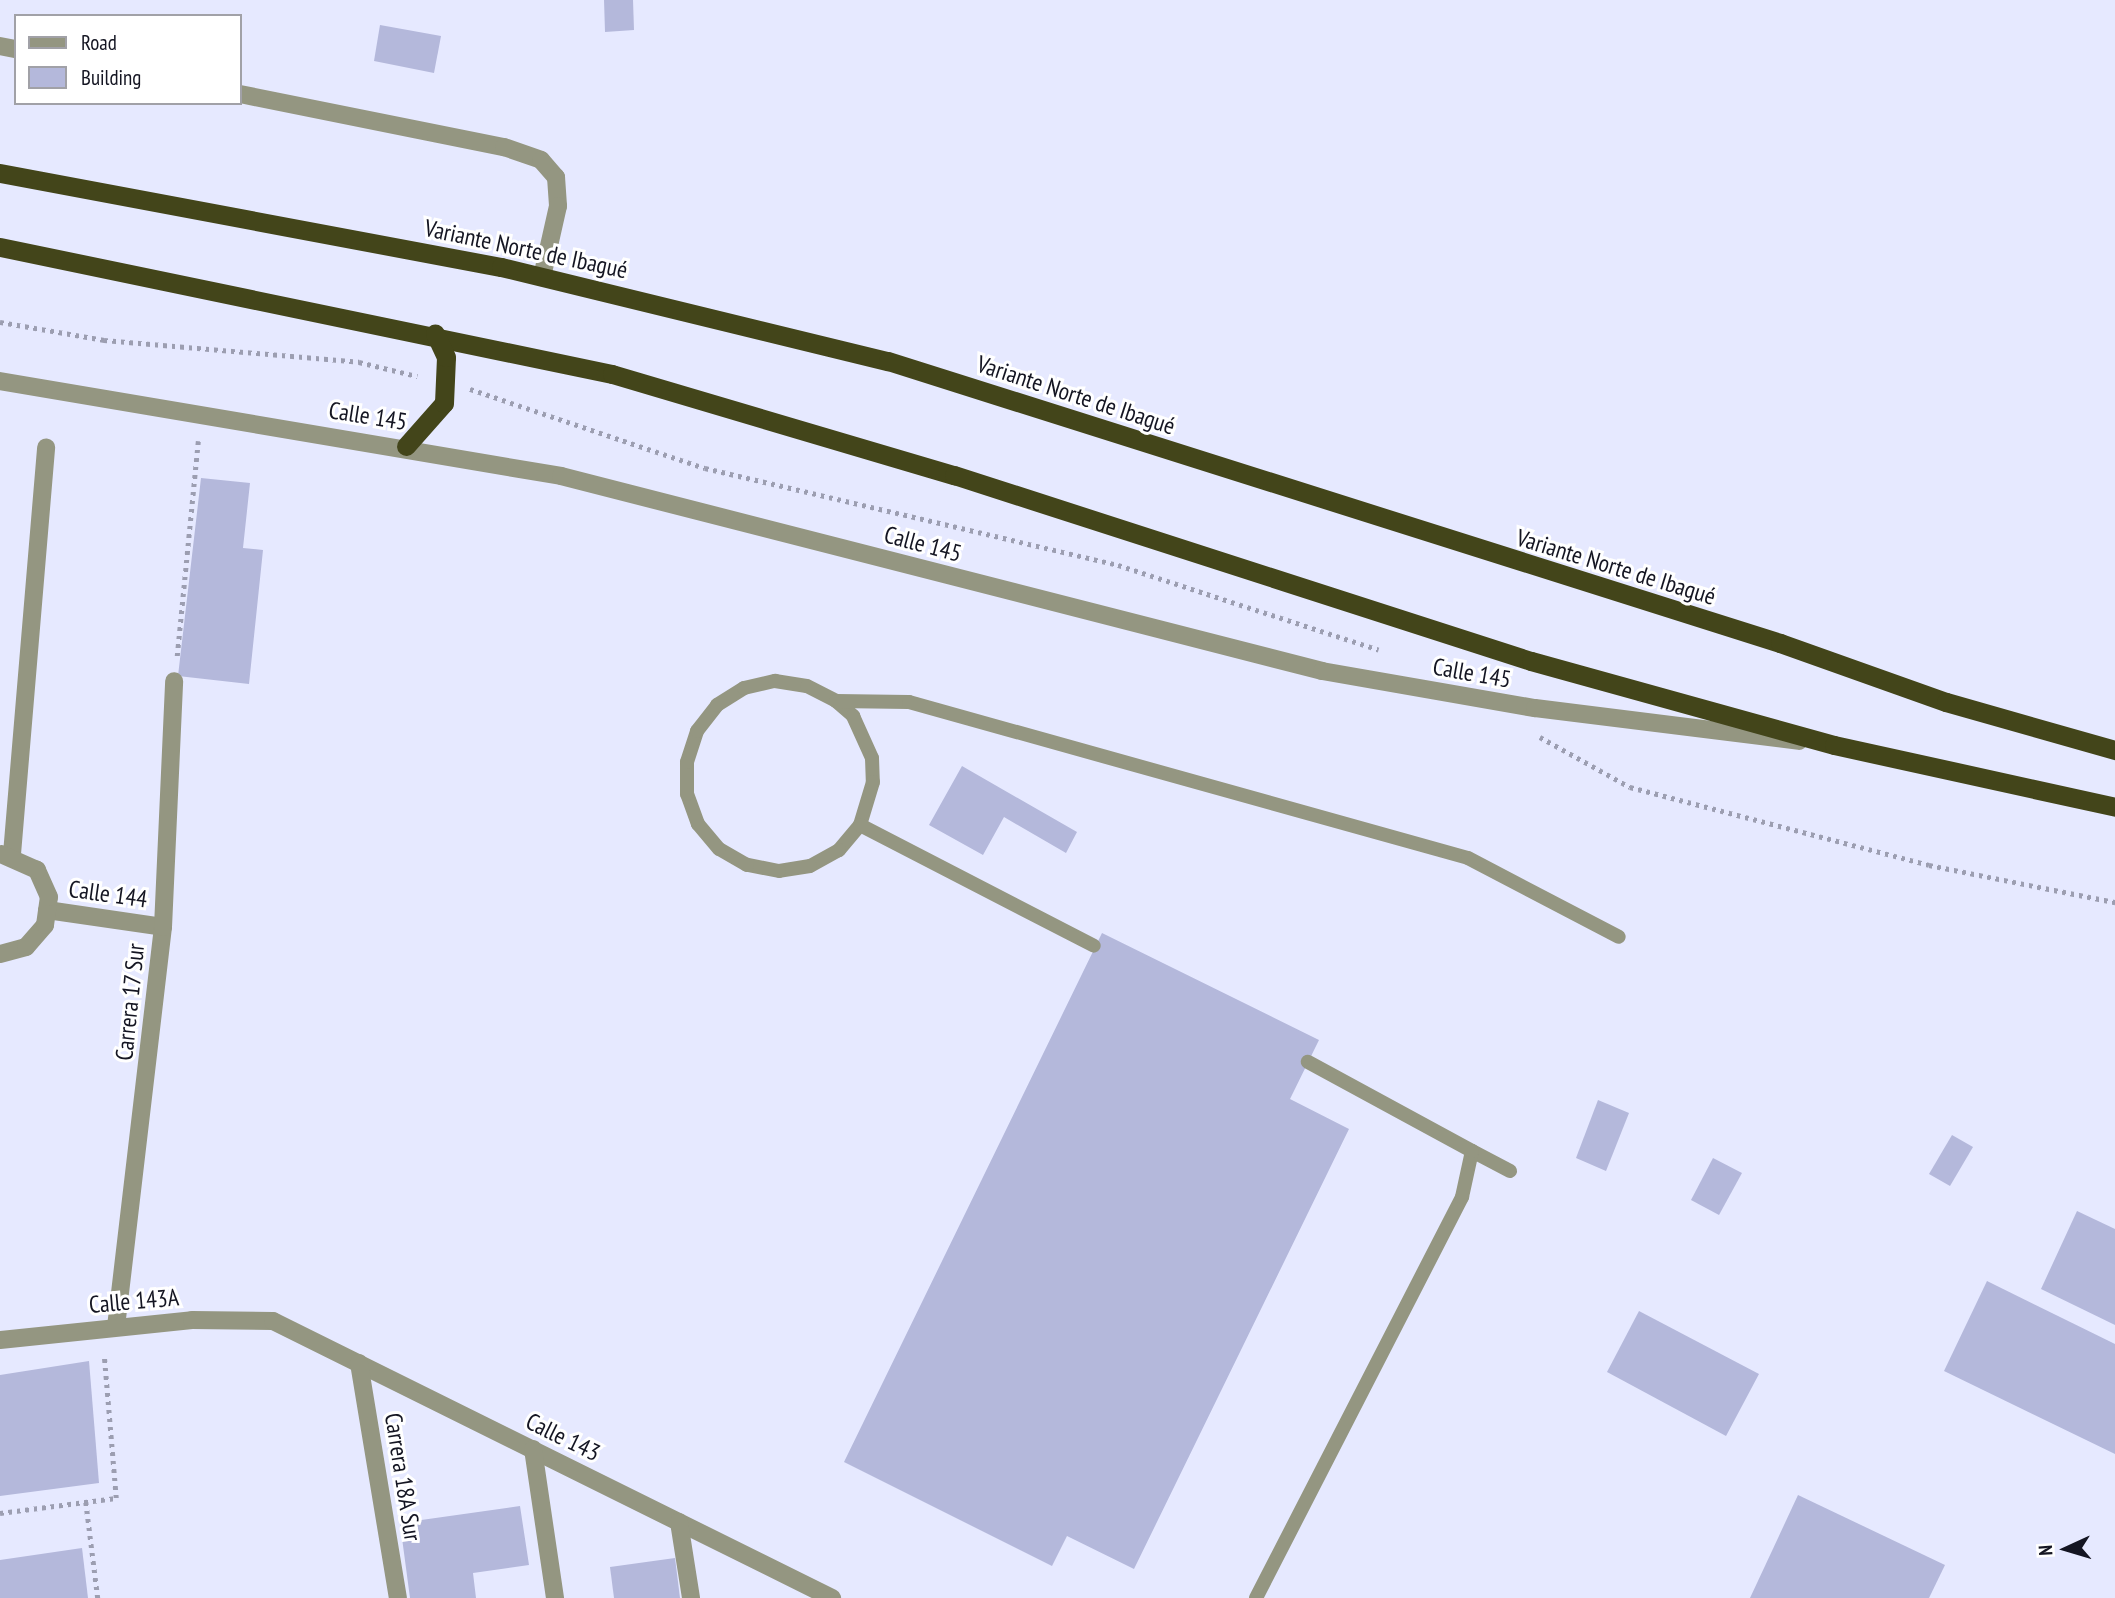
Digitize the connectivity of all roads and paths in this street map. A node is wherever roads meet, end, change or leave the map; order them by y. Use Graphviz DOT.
graph roads {
  1 [pos="242,94"];
  2 [pos="0,173"];
  3 [pos="0,247"];
  4 [pos="542,277"];
  5 [pos="0,322"];
  6 [pos="435,334"];
  7 [pos="0,381"];
  8 [pos="448,383"];
  9 [pos="201,416"];
  10 [pos="406,446"];
  11 [pos="46,447"];
  12 [pos="174,681"];
  13 [pos="836,701"];
  14 [pos="1834,745"];
  15 [pos="2115,750"];
  16 [pos="2115,807"];
  17 [pos="860,825"];
  18 [pos="6,854"];
  19 [pos="47,910"];
  20 [pos="163,927"];
  21 [pos="1619,937"];
  22 [pos="1094,946"];
  23 [pos="0,954"];
  24 [pos="1308,1062"];
  25 [pos="1472,1151"];
  26 [pos="1510,1171"];
  27 [pos="273,1321"];
  28 [pos="117,1327"];
  29 [pos="0,1340"];
  30 [pos="91,1357"];
  31 [pos="359,1363"];
  32 [pos="533,1449"];
  33 [pos="86,1502"];
  34 [pos="0,1513"];
  35 [pos="679,1522"];
  36 [pos="98,1598"];
  37 [pos="398,1598"];
  38 [pos="555,1598"];
  39 [pos="691,1598"];
  40 [pos="832,1598"];
  41 [pos="1256,1598"];
  1 -- 4 [label="street"];
  2 -- 4 [label="highway, Variante Norte de Ibagué"];
  3 -- 6 [label="highway"];
  4 -- 15 [label="highway, Variante Norte de Ibagué"];
  5 -- 8 [label="path"];
  6 -- 8 [label="highway"];
  6 -- 14 [label="highway"];
  7 -- 9 [label="street, Calle 145"];
  8 -- 10 [label="highway"];
  9 -- 10 [label="street, Calle 145"];
  9 -- 12 [label="path"];
  10 -- 14 [label="street, Calle 145"];
  11 -- 18 [label="street"];
  12 -- 20 [label="street, Carrera 17 Sur"];
  13 -- 17 [label="lane"];
  13 -- 17 [label="lane"];
  13 -- 21 [label="lane"];
  14 -- 16 [label="highway"];
  17 -- 22 [label="lane"];
  18 -- 19 [label="street"];
  19 -- 20 [label="street, Calle 144"];
  19 -- 23 [label="street"];
  20 -- 28 [label="street, Carrera 17 Sur"];
  24 -- 25 [label="lane"];
  25 -- 26 [label="lane"];
  25 -- 41 [label="lane"];
  27 -- 28 [label="street, Calle 143A"];
  27 -- 31 [label="street, Calle 143"];
  28 -- 29 [label="street, Calle 143A"];
  30 -- 33 [label="path"];
  31 -- 32 [label="street, Calle 143"];
  31 -- 37 [label="street, Carrera 18A Sur"];
  32 -- 35 [label="street, Calle 143"];
  32 -- 38 [label="street"];
  33 -- 34 [label="path"];
  33 -- 36 [label="path"];
  35 -- 39 [label="street"];
  35 -- 40 [label="street, Calle 143"];
}
